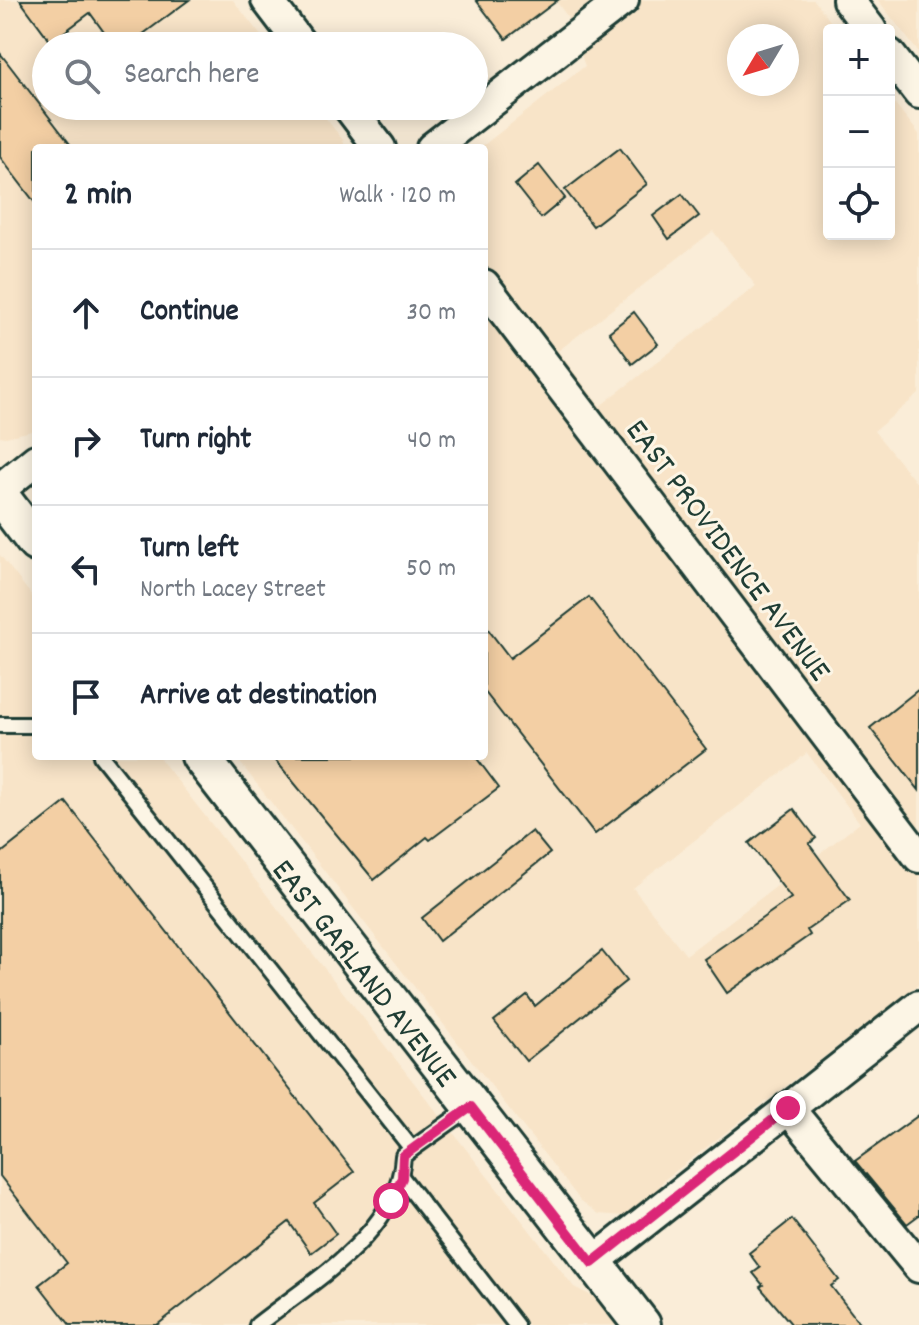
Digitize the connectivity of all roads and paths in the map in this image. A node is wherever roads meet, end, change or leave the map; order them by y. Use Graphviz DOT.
graph roads {
  1 [pos="267,0"];
  2 [pos="623,0"];
  3 [pos="848,0"];
  4 [pos="866,24"];
  5 [pos="291,32"];
  6 [pos="895,62"];
  7 [pos="919,93"];
  8 [pos="488,105"];
  9 [pos="359,120"];
  10 [pos="468,120"];
  11 [pos="377,144"];
  12 [pos="437,144"];
  13 [pos="488,290"];
  14 [pos="32,463"];
  15 [pos="0,489"];
  16 [pos="0,496"];
  17 [pos="32,538"];
  18 [pos="0,725"];
  19 [pos="32,725"];
  20 [pos="104,760"];
  21 [pos="203,760"];
  22 [pos="919,857"];
  23 [pos="919,1006"];
  24 [pos="471,1107"];
  25 [pos="788,1108"];
  26 [pos="412,1149"];
  27 [pos="402,1178"];
  28 [pos="592,1263"];
  29 [pos="919,1267"];
  30 [pos="257,1325"];
  31 [pos="516,1325"];
  32 [pos="642,1325"];
  1 -- 5 [label="street"];
  2 -- 8 [label="street"];
  3 -- 4 [label="street"];
  6 -- 7 [label="street"];
  9 -- 11 [label="street"];
  10 -- 12 [label="street"];
  13 -- 22 [label="street, EAST PROVIDENCE AVENUE"];
  14 -- 15 [label="street"];
  16 -- 17 [label="street"];
  18 -- 19 [label="lane"];
  20 -- 26 [label="lane"];
  21 -- 24 [label="street, EAST GARLAND AVENUE"];
  23 -- 25 [label="street"];
  24 -- 26 [label="lane"];
  24 -- 28 [label="street, EAST GARLAND AVENUE"];
  25 -- 28 [label="street"];
  25 -- 29 [label="street"];
  26 -- 27 [label="lane"];
  27 -- 30 [label="lane"];
  27 -- 31 [label="lane"];
  28 -- 32 [label="street, EAST GARLAND AVENUE"];
}
